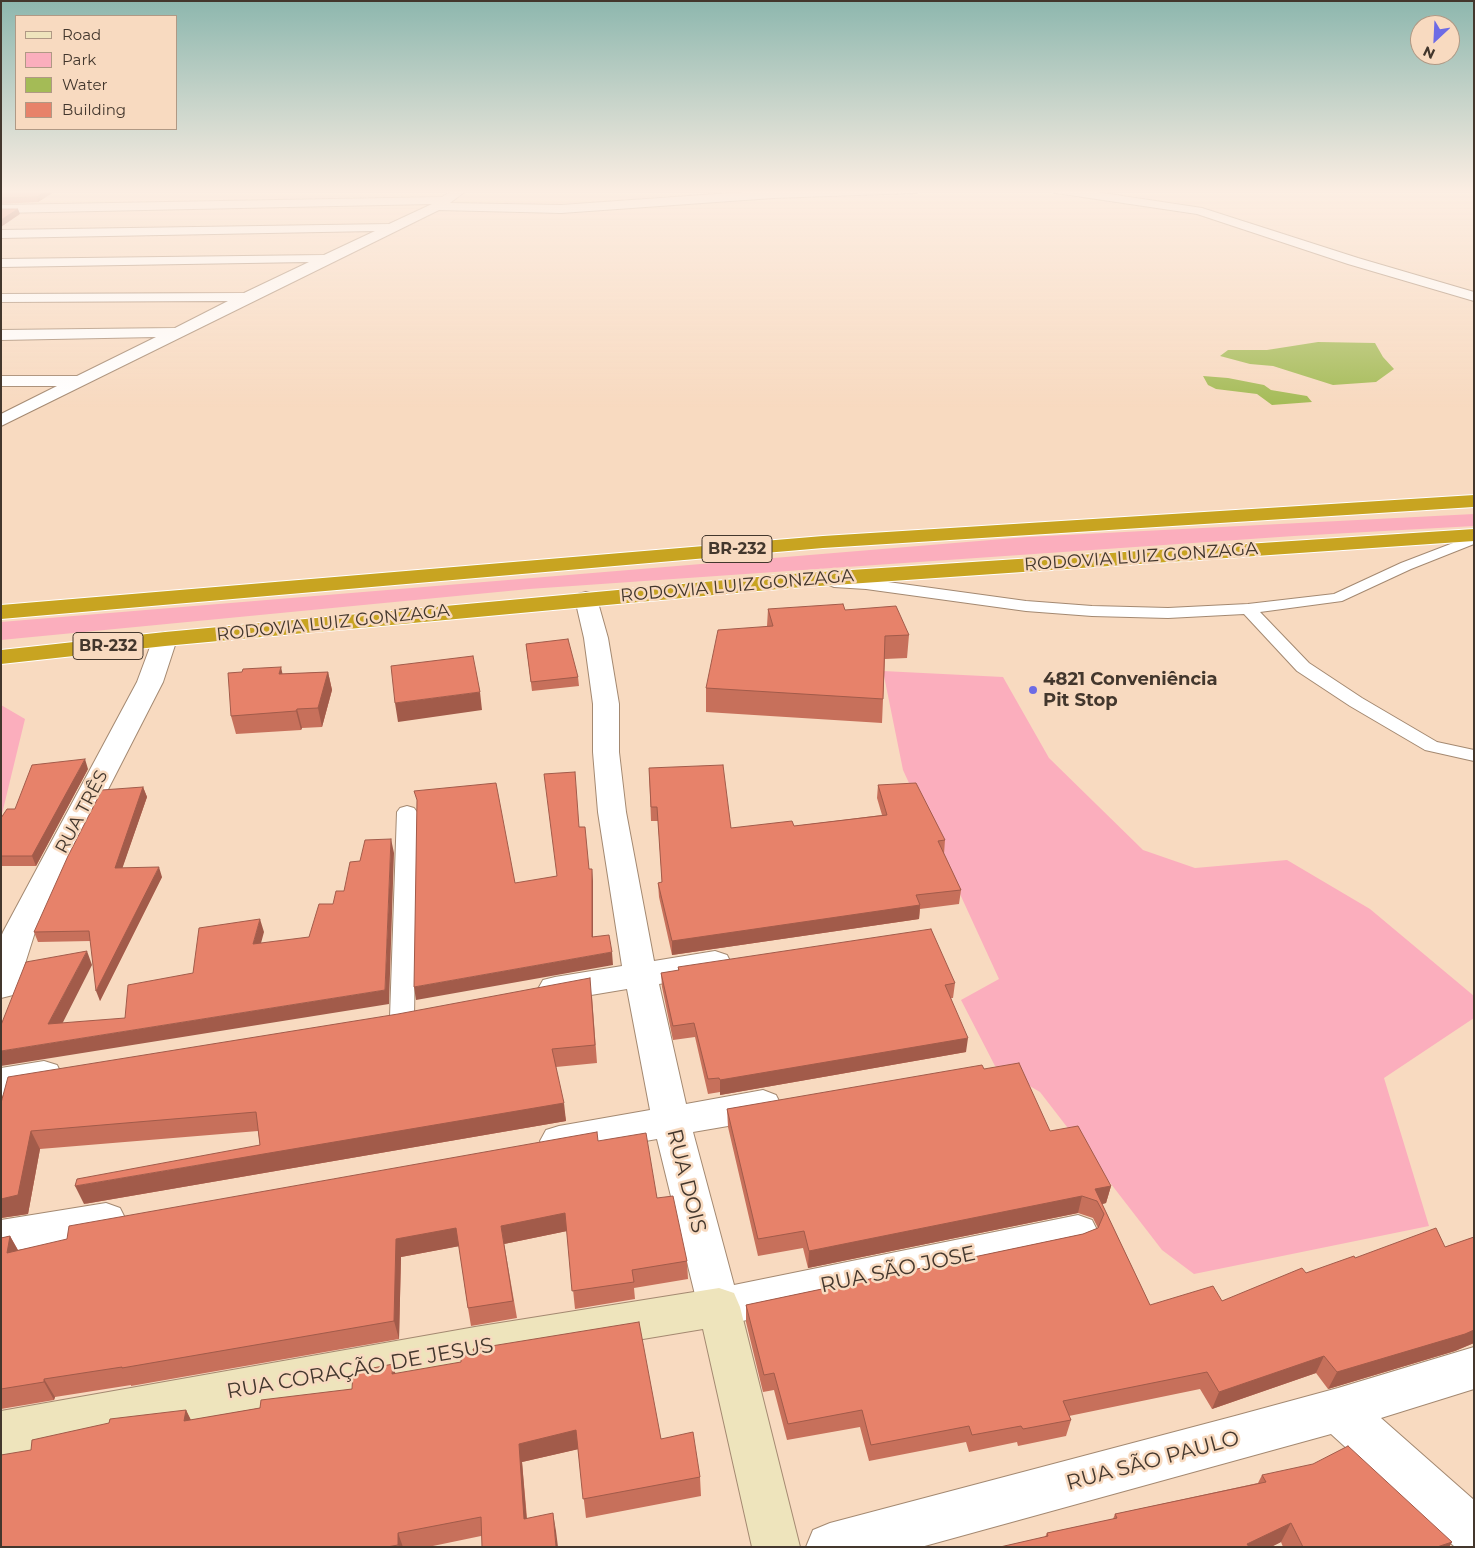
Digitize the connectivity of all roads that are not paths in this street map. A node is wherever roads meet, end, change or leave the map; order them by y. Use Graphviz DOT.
graph roads {
  1 [pos="51,262"];
  2 [pos="320,262"];
  3 [pos="1358,262"];
  4 [pos="1,263"];
  5 [pos="248,296"];
  6 [pos="1474,297"];
  7 [pos="1,298"];
  8 [pos="179,332"];
  9 [pos="1,335"];
  10 [pos="1,381"];
  11 [pos="81,381"];
  12 [pos="1,420"];
  13 [pos="1474,501"];
  14 [pos="1474,537"];
  15 [pos="790,581"];
  16 [pos="586,598"];
  17 [pos="1248,609"];
  18 [pos="1,612"];
  19 [pos="164,639"];
  20 [pos="1,657"];
  21 [pos="1474,756"];
  22 [pos="407,812"];
  23 [pos="747,958"];
  24 [pos="640,974"];
  25 [pos="1,986"];
  26 [pos="526,995"];
  27 [pos="402,1017"];
  28 [pos="70,1071"];
  29 [pos="1,1082"];
  30 [pos="796,1099"];
  31 [pos="671,1121"];
  32 [pos="523,1147"];
  33 [pos="139,1214"];
  34 [pos="1078,1232"];
  35 [pos="1,1238"];
  36 [pos="719,1307"];
  37 [pos="1474,1368"];
  38 [pos="1338,1410"];
  39 [pos="1,1434"];
  40 [pos="1474,1532"];
  41 [pos="776,1547"];
  42 [pos="830,1547"];
  1 -- 4 [label="street"];
  2 -- 5 [label="street"];
  3 -- 6 [label="street"];
  5 -- 7 [label="street"];
  5 -- 8 [label="street"];
  8 -- 9 [label="street"];
  8 -- 11 [label="street"];
  10 -- 11 [label="street"];
  11 -- 12 [label="street"];
  13 -- 18 [label="highway, RODOVIA LUIZ GONZAGA / BR-232"];
  14 -- 15 [label="highway, RODOVIA LUIZ GONZAGA / BR-232"];
  14 -- 17 [label="lane"];
  15 -- 16 [label="highway, RODOVIA LUIZ GONZAGA / BR-232"];
  15 -- 17 [label="lane"];
  16 -- 19 [label="highway, RODOVIA LUIZ GONZAGA / BR-232"];
  16 -- 24 [label="street, RUA DOIS"];
  17 -- 21 [label="lane"];
  19 -- 20 [label="highway, RODOVIA LUIZ GONZAGA / BR-232"];
  19 -- 25 [label="street, RUA TRÊS"];
  22 -- 27 [label="lane"];
  23 -- 24 [label="street"];
  24 -- 26 [label="street"];
  24 -- 31 [label="street, RUA DOIS"];
  28 -- 29 [label="street"];
  30 -- 31 [label="street"];
  31 -- 32 [label="street"];
  31 -- 36 [label="street, RUA DOIS"];
  33 -- 35 [label="street"];
  34 -- 36 [label="street, RUA SÃO JOSE"];
  36 -- 39 [label="main road, RUA CORAÇÃO DE JESUS"];
  36 -- 41 [label="main road, RUA DOIS"];
  37 -- 38 [label="street, RUA SÃO PAULO"];
  38 -- 40 [label="street"];
  38 -- 42 [label="street, RUA SÃO PAULO"];
}
